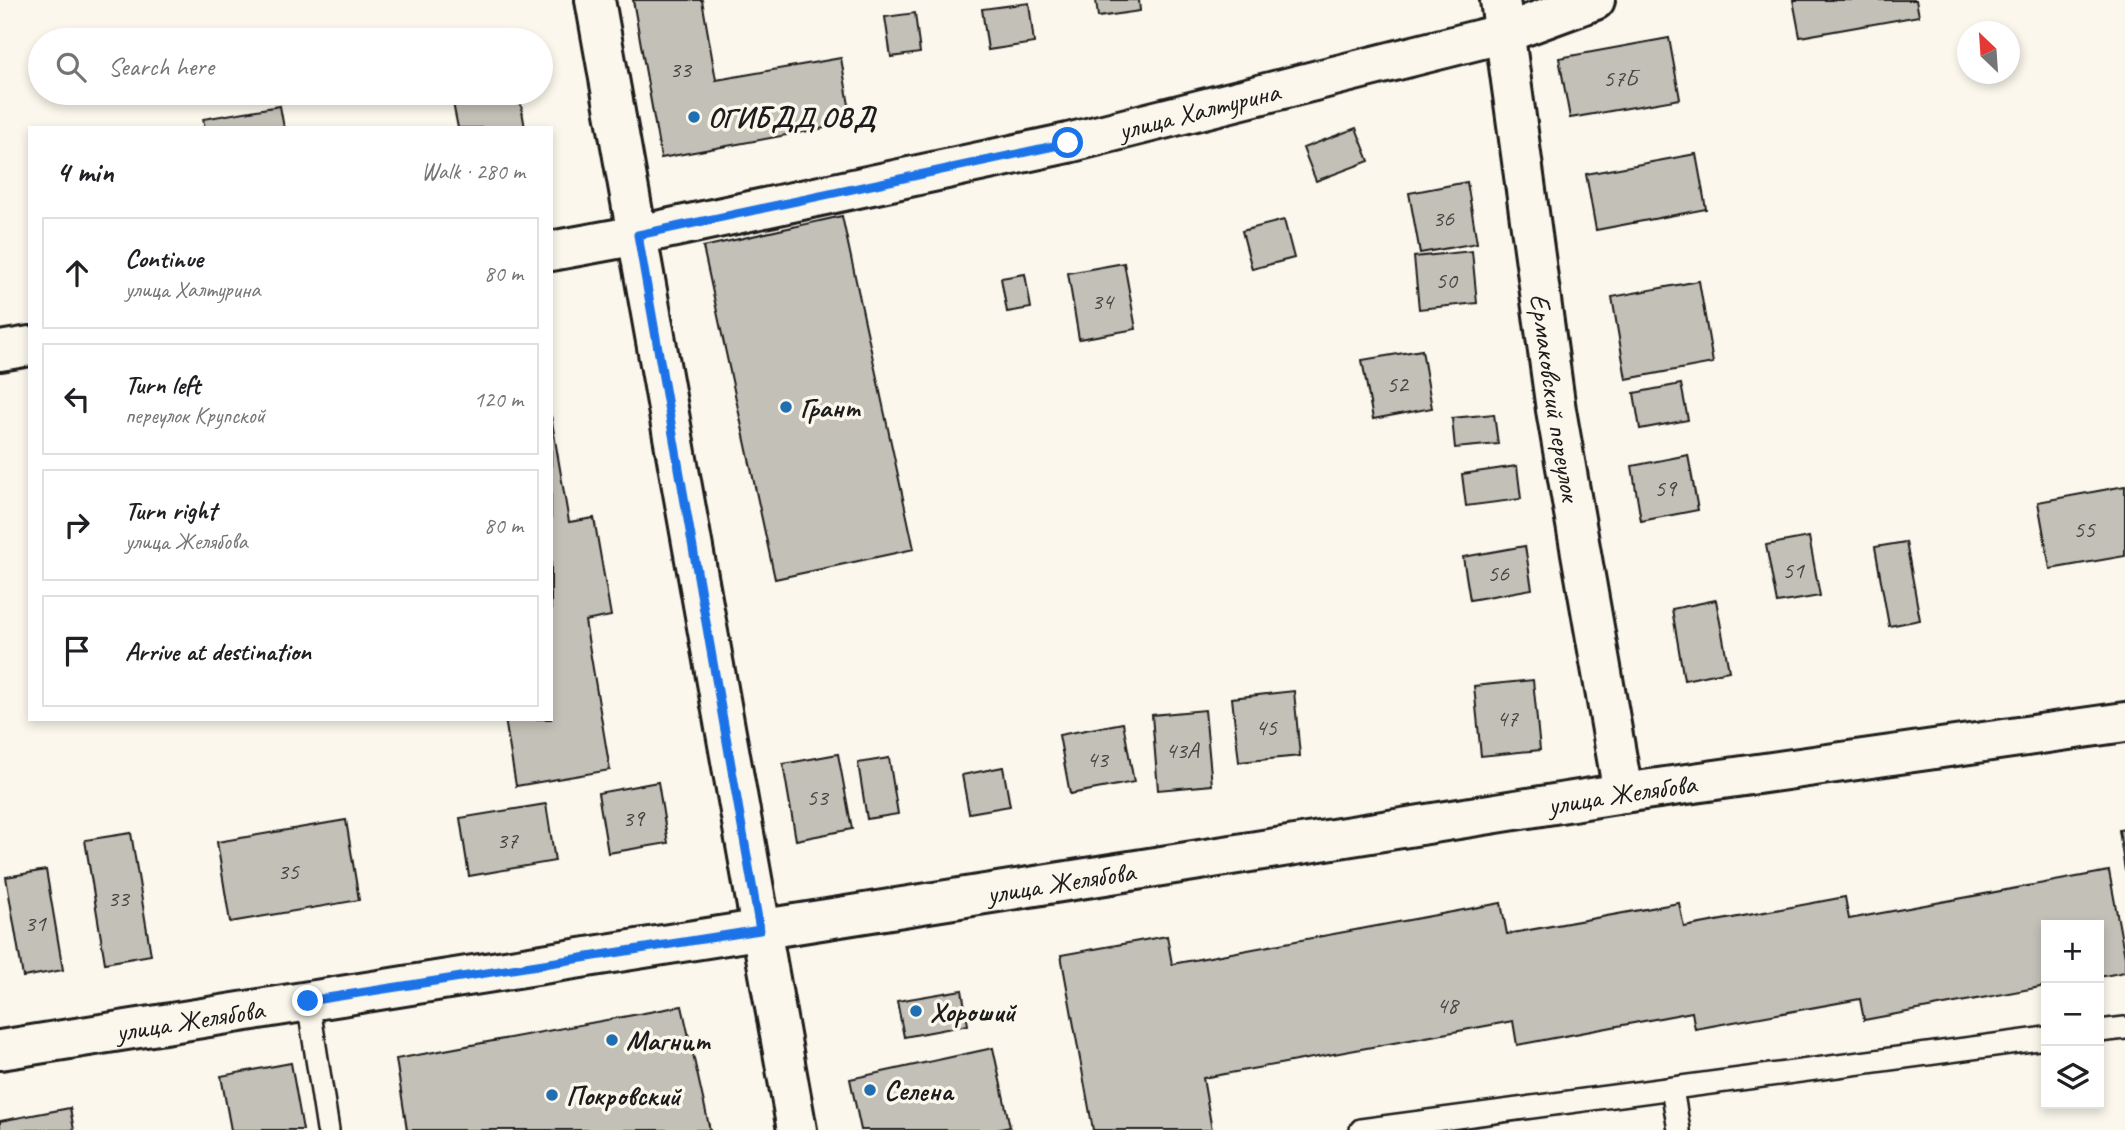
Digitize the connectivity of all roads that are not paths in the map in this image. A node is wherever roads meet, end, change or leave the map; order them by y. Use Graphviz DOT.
graph roads {
  1 [pos="595,0"];
  2 [pos="1595,0"];
  3 [pos="1503,16"];
  4 [pos="638,235"];
  5 [pos="553,251"];
  6 [pos="28,346"];
  7 [pos="0,351"];
  8 [pos="2125,722"];
  9 [pos="1623,793"];
  10 [pos="760,930"];
  11 [pos="308,1001"];
  12 [pos="2125,1028"];
  13 [pos="2104,1030"];
  14 [pos="2041,1039"];
  15 [pos="0,1050"];
  16 [pos="1672,1088"];
  17 [pos="328,1130"];
  18 [pos="797,1130"];
  19 [pos="1360,1130"];
  20 [pos="1679,1130"];
  1 -- 4 [label="street"];
  2 -- 3 [label="street, улица Халтурина"];
  3 -- 4 [label="street, улица Халтурина"];
  3 -- 9 [label="street, Ермаковский переулок"];
  4 -- 5 [label="street, улица Халтурина"];
  4 -- 10 [label="street"];
  6 -- 7 [label="street"];
  8 -- 9 [label="street, улица Желябова"];
  9 -- 10 [label="street, улица Желябова"];
  10 -- 11 [label="street, улица Желябова"];
  10 -- 18 [label="street"];
  11 -- 15 [label="street, улица Желябова"];
  11 -- 17 [label="lane"];
  12 -- 13 [label="lane"];
  14 -- 16 [label="lane"];
  16 -- 19 [label="lane"];
  16 -- 20 [label="lane"];
}
